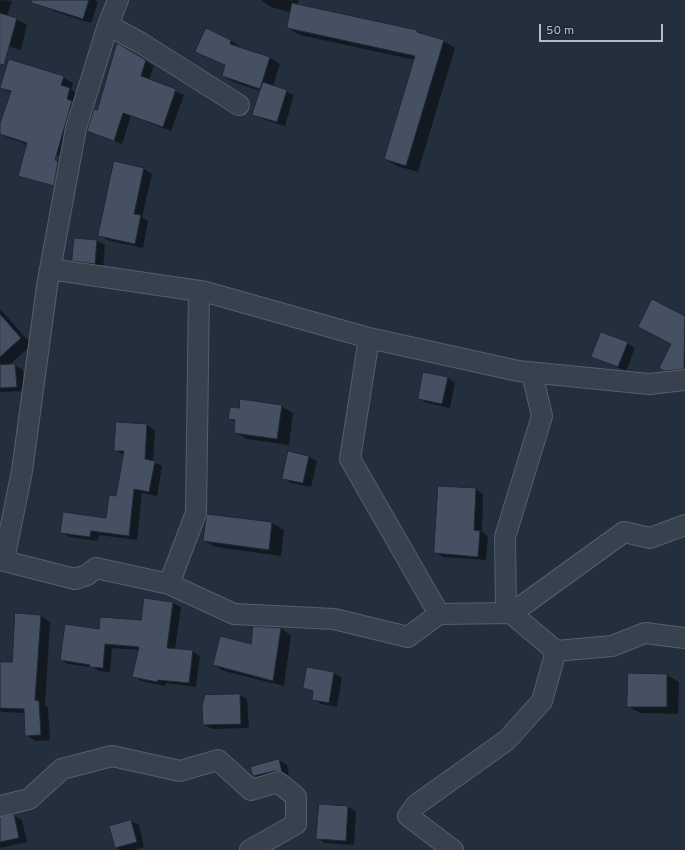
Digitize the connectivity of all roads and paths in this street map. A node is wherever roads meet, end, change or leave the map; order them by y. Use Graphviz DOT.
graph roads {
  1 [pos="118,0"];
  2 [pos="108,26"];
  3 [pos="239,105"];
  4 [pos="50,269"];
  5 [pos="199,291"];
  6 [pos="369,338"];
  7 [pos="532,373"];
  8 [pos="685,380"];
  9 [pos="685,525"];
  10 [pos="2,560"];
  11 [pos="169,584"];
  12 [pos="439,614"];
  13 [pos="512,614"];
  14 [pos="685,638"];
  15 [pos="556,650"];
  16 [pos="0,806"];
  17 [pos="250,850"];
  18 [pos="453,850"];
  1 -- 2 [label="street"];
  2 -- 3 [label="street"];
  2 -- 4 [label="street"];
  4 -- 5 [label="street"];
  4 -- 10 [label="street"];
  5 -- 6 [label="street"];
  5 -- 11 [label="street"];
  6 -- 7 [label="street"];
  6 -- 12 [label="street"];
  7 -- 8 [label="street"];
  7 -- 13 [label="street"];
  9 -- 13 [label="street"];
  10 -- 11 [label="street"];
  11 -- 12 [label="street"];
  12 -- 13 [label="street"];
  13 -- 15 [label="street"];
  14 -- 15 [label="street"];
  15 -- 18 [label="street"];
  16 -- 17 [label="street"];
}
